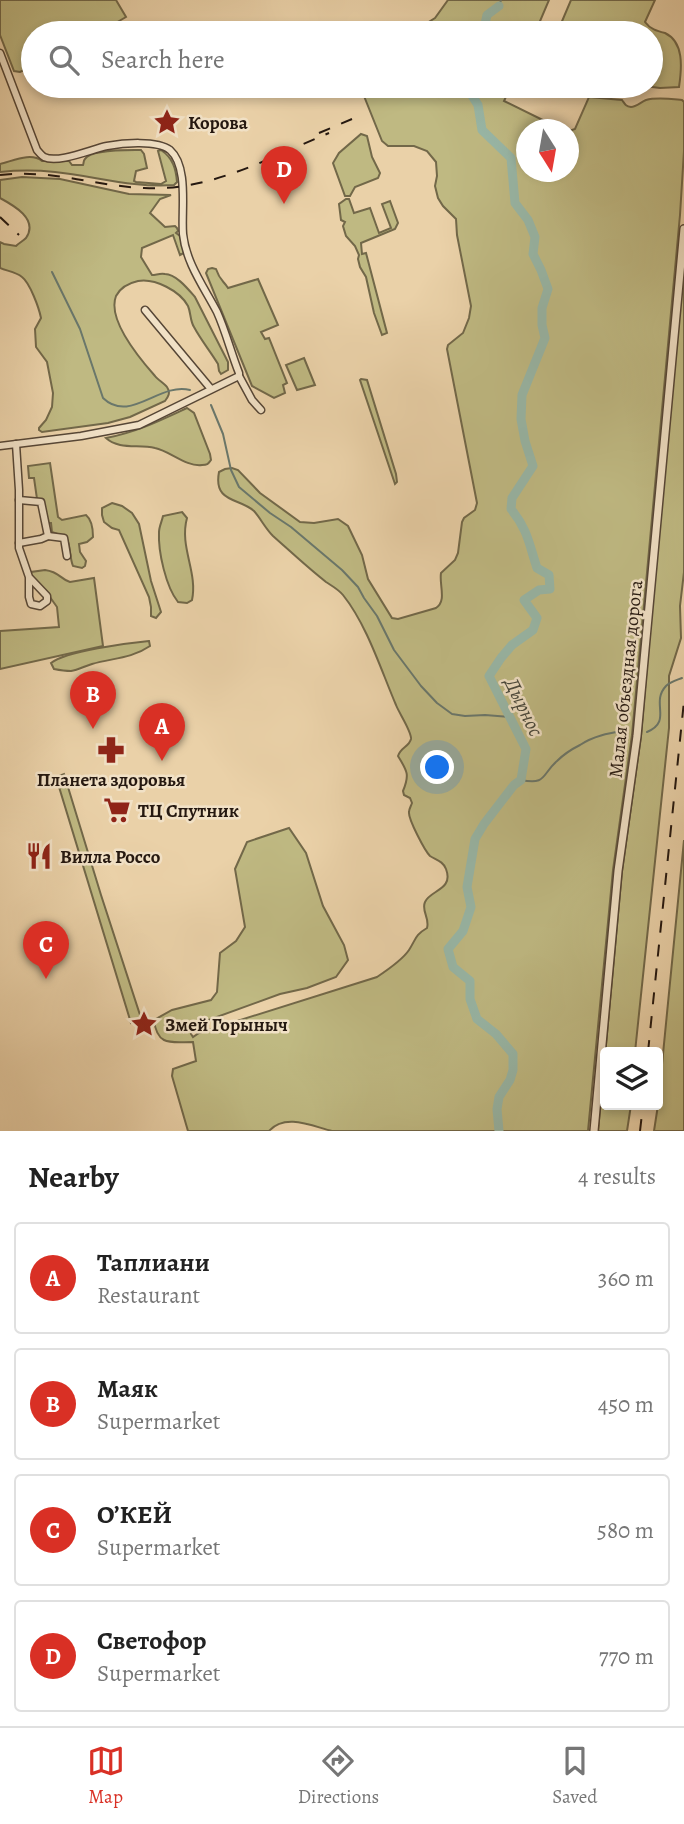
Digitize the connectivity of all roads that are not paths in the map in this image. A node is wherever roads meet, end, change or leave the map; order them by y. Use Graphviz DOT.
graph roads {
  1 [pos="0,53"];
  2 [pos="684,229"];
  3 [pos="145,310"];
  4 [pos="239,374"];
  5 [pos="211,389"];
  6 [pos="261,410"];
  7 [pos="16,444"];
  8 [pos="0,446"];
  9 [pos="19,500"];
  10 [pos="48,536"];
  11 [pos="19,543"];
  12 [pos="67,556"];
  13 [pos="29,577"];
  14 [pos="594,1131"];
  1 -- 4 [label="street"];
  2 -- 14 [label="street, Малая объездная дорога"];
  3 -- 5 [label="street"];
  4 -- 5 [label="street"];
  4 -- 6 [label="street"];
  5 -- 7 [label="street"];
  7 -- 8 [label="street"];
  7 -- 9 [label="street"];
  9 -- 10 [label="street"];
  9 -- 11 [label="street"];
  10 -- 11 [label="street"];
  10 -- 12 [label="street"];
  11 -- 13 [label="street"];
}
